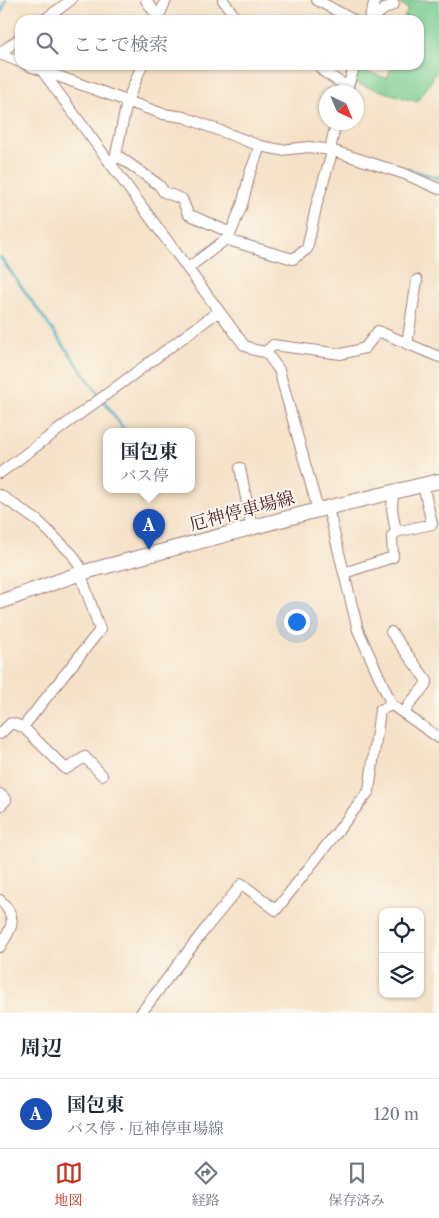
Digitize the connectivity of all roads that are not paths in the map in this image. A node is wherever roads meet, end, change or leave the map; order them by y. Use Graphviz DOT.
graph roads {
  1 [pos="71,0"];
  2 [pos="146,0"];
  3 [pos="166,0"];
  4 [pos="223,0"];
  5 [pos="317,0"];
  6 [pos="375,0"];
  7 [pos="394,4"];
  8 [pos="51,15"];
  9 [pos="155,15"];
  10 [pos="160,15"];
  11 [pos="234,15"];
  12 [pos="344,15"];
  13 [pos="371,15"];
  14 [pos="376,15"];
  15 [pos="15,42"];
  16 [pos="0,53"];
  17 [pos="15,60"];
  18 [pos="38,70"];
  19 [pos="140,70"];
  20 [pos="322,70"];
  21 [pos="353,70"];
  22 [pos="43,72"];
  23 [pos="341,85"];
  24 [pos="349,85"];
  25 [pos="127,102"];
  26 [pos="334,130"];
  27 [pos="260,146"];
  28 [pos="331,150"];
  29 [pos="115,160"];
  30 [pos="439,189"];
  31 [pos="230,235"];
  32 [pos="188,268"];
  33 [pos="417,280"];
  34 [pos="219,310"];
  35 [pos="407,344"];
  36 [pos="266,352"];
  37 [pos="439,357"];
  38 [pos="240,468"];
  39 [pos="0,472"];
  40 [pos="439,481"];
  41 [pos="423,485"];
  42 [pos="393,491"];
  43 [pos="0,495"];
  44 [pos="323,509"];
  45 [pos="252,528"];
  46 [pos="396,532"];
  47 [pos="81,573"];
  48 [pos="344,573"];
  49 [pos="0,602"];
  50 [pos="391,632"];
  51 [pos="392,705"];
  52 [pos="405,713"];
  53 [pos="23,727"];
  54 [pos="0,734"];
  55 [pos="439,738"];
  56 [pos="102,775"];
  57 [pos="0,794"];
  58 [pos="0,806"];
  59 [pos="0,900"];
  60 [pos="0,948"];
  61 [pos="141,1013"];
  1 -- 8 [label="street"];
  2 -- 9 [label="street"];
  3 -- 10 [label="street"];
  4 -- 11 [label="street"];
  5 -- 12 [label="street"];
  6 -- 13 [label="street"];
  7 -- 14 [label="street"];
  15 -- 16 [label="street"];
  16 -- 17 [label="street"];
  18 -- 22 [label="street"];
  19 -- 25 [label="street"];
  20 -- 23 [label="street"];
  21 -- 24 [label="street"];
  22 -- 25 [label="street"];
  22 -- 29 [label="street"];
  25 -- 27 [label="street"];
  25 -- 29 [label="street"];
  26 -- 28 [label="street"];
  27 -- 28 [label="street"];
  27 -- 31 [label="street"];
  28 -- 30 [label="street"];
  28 -- 31 [label="street"];
  29 -- 31 [label="street"];
  29 -- 32 [label="street"];
  31 -- 32 [label="street"];
  32 -- 34 [label="street"];
  33 -- 35 [label="street"];
  34 -- 36 [label="street"];
  34 -- 39 [label="street"];
  35 -- 36 [label="street"];
  35 -- 37 [label="street"];
  36 -- 44 [label="street"];
  38 -- 45 [label="street"];
  40 -- 41 [label="main road, 厄神停車場線"];
  41 -- 42 [label="main road, 厄神停車場線"];
  41 -- 46 [label="street"];
  42 -- 44 [label="main road, 厄神停車場線"];
  42 -- 46 [label="street"];
  43 -- 47 [label="street"];
  44 -- 45 [label="main road, 厄神停車場線"];
  44 -- 48 [label="street"];
  45 -- 47 [label="main road, 厄神停車場線"];
  46 -- 48 [label="street"];
  47 -- 49 [label="main road, 厄神停車場線"];
  47 -- 53 [label="street"];
  48 -- 51 [label="street"];
  50 -- 52 [label="street"];
  51 -- 52 [label="street"];
  51 -- 61 [label="street"];
  52 -- 55 [label="street"];
  53 -- 54 [label="street"];
  53 -- 56 [label="street"];
  57 -- 58 [label="street"];
  59 -- 60 [label="street"];
}
